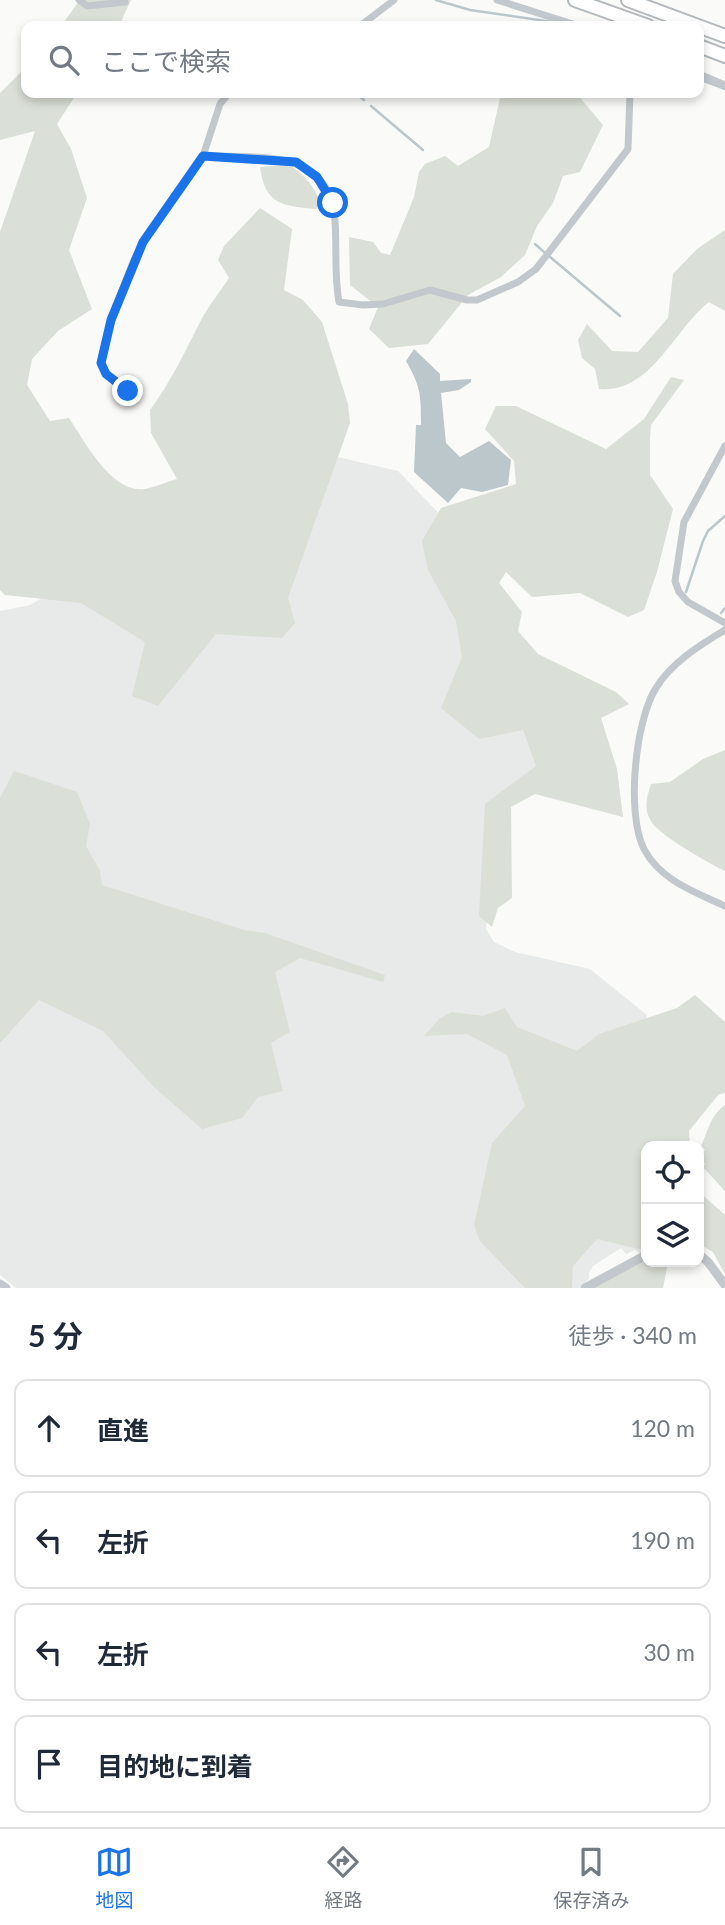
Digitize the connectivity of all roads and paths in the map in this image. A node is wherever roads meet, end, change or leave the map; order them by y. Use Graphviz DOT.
graph roads {
  1 [pos="79,0"];
  2 [pos="394,0"];
  3 [pos="497,0"];
  4 [pos="575,0"];
  5 [pos="628,0"];
  6 [pos="125,2"];
  7 [pos="367,21"];
  8 [pos="563,21"];
  9 [pos="634,21"];
  10 [pos="685,21"];
  11 [pos="704,28"];
  12 [pos="725,36"];
  13 [pos="704,48"];
  14 [pos="725,56"];
  15 [pos="704,76"];
  16 [pos="725,85"];
  17 [pos="225,98"];
  18 [pos="630,98"];
  19 [pos="203,156"];
  20 [pos="128,391"];
  21 [pos="725,446"];
  22 [pos="725,623"];
  23 [pos="725,630"];
  24 [pos="725,906"];
  25 [pos="641,1258"];
  26 [pos="704,1258"];
  27 [pos="0,1284"];
  28 [pos="725,1285"];
  29 [pos="6,1288"];
  30 [pos="585,1288"];
  1 -- 6 [label="street"];
  2 -- 7 [label="street"];
  3 -- 8 [label="street"];
  4 -- 9 [label="highway"];
  5 -- 10 [label="highway"];
  11 -- 12 [label="highway"];
  13 -- 14 [label="highway"];
  15 -- 16 [label="street"];
  17 -- 19 [label="street"];
  18 -- 19 [label="street"];
  19 -- 20 [label="street"];
  21 -- 22 [label="street"];
  23 -- 24 [label="street"];
  25 -- 30 [label="street"];
  26 -- 28 [label="street"];
  27 -- 29 [label="street"];
}
